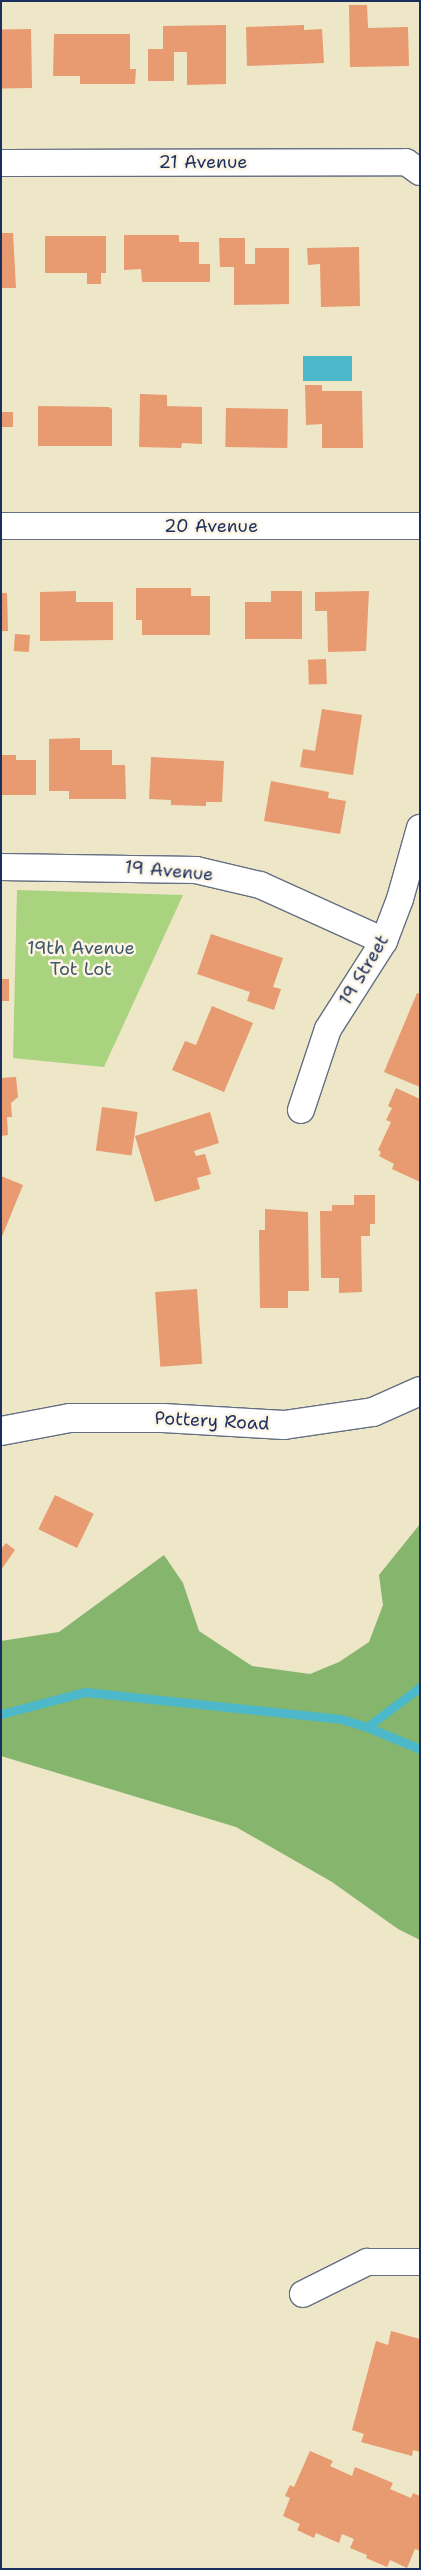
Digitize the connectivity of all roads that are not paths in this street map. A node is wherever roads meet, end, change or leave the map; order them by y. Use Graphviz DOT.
graph roads {
  1 [pos="1,163"];
  2 [pos="413,167"];
  3 [pos="1,526"];
  4 [pos="420,526"];
  5 [pos="420,828"];
  6 [pos="1,867"];
  7 [pos="384,941"];
  8 [pos="301,1110"];
  9 [pos="420,1391"];
  10 [pos="1,1431"];
  11 [pos="420,2262"];
  12 [pos="303,2294"];
  1 -- 2 [label="street, 21 Avenue"];
  3 -- 4 [label="street, 20 Avenue"];
  5 -- 7 [label="street, 19 Street"];
  6 -- 7 [label="street, 19 Avenue"];
  7 -- 8 [label="street, 19 Street"];
  9 -- 10 [label="street, Pottery Road"];
  11 -- 12 [label="street"];
}
